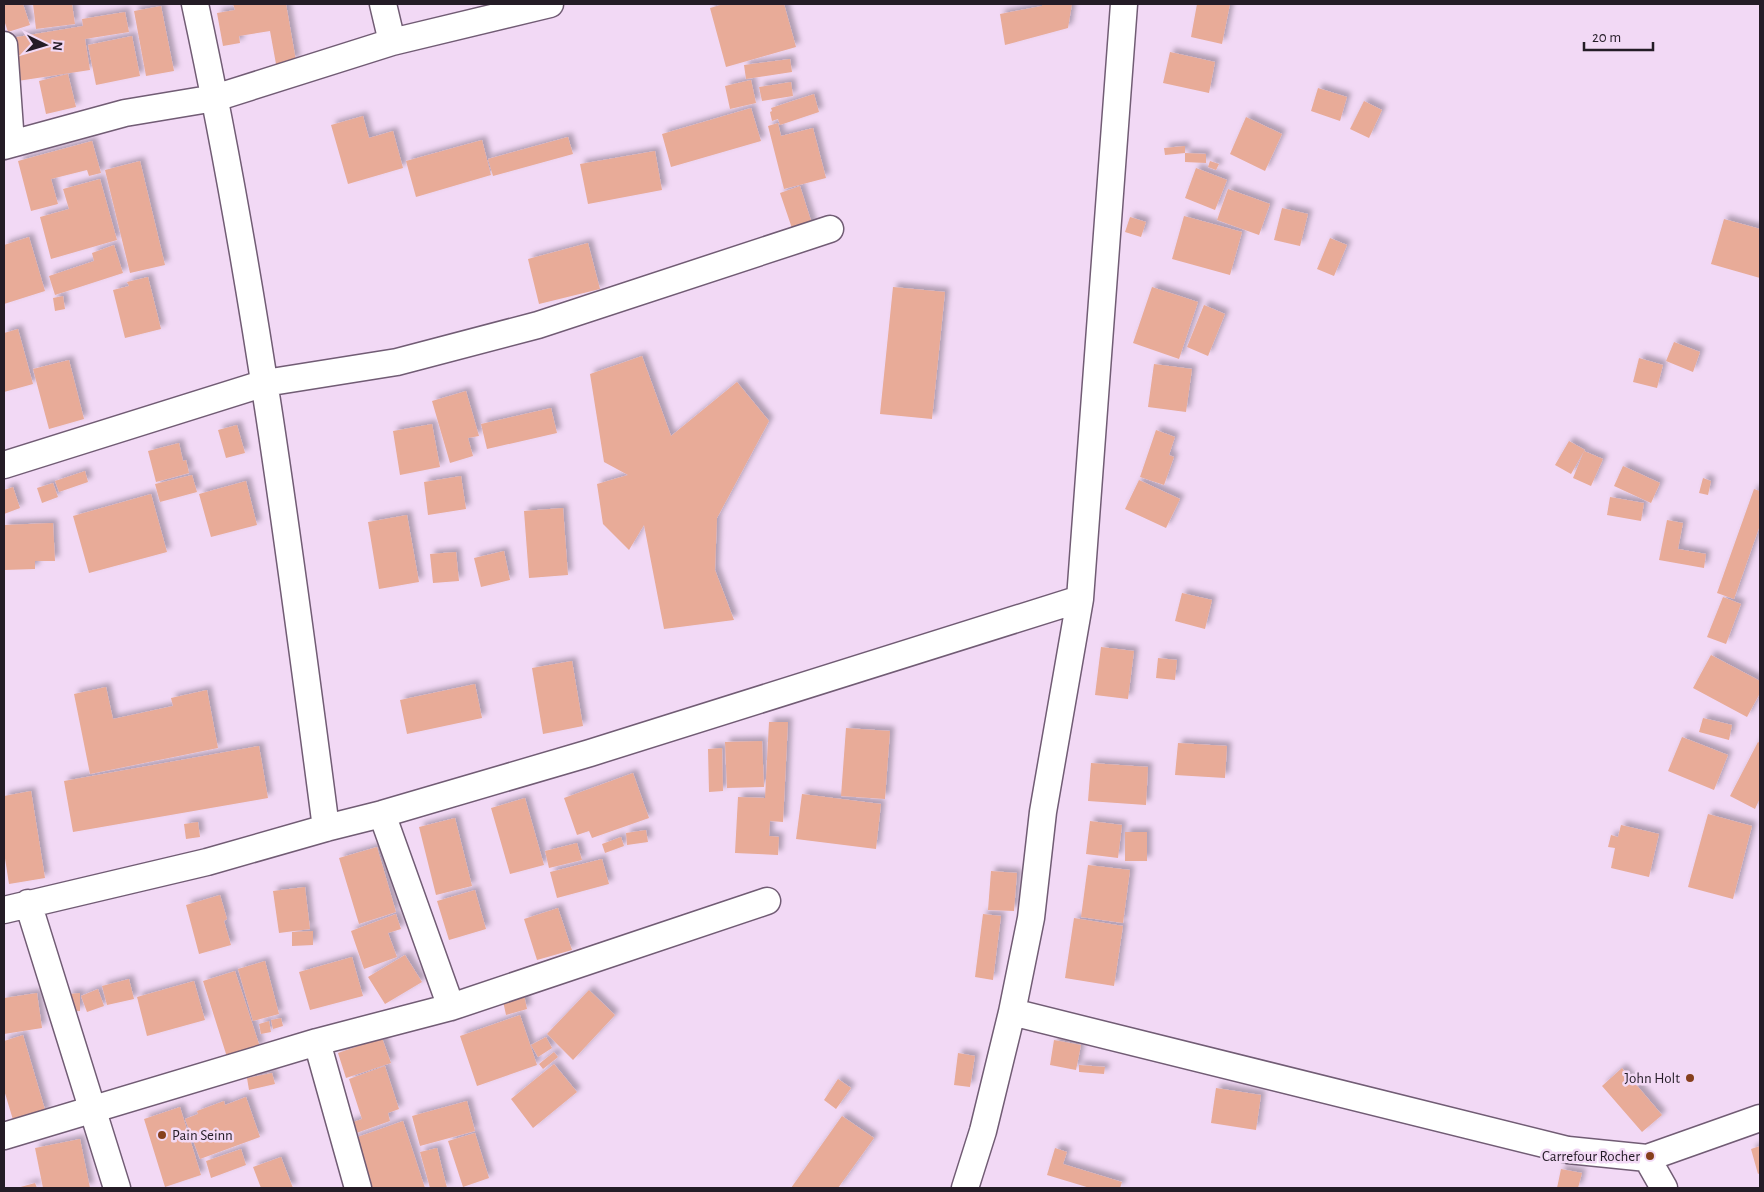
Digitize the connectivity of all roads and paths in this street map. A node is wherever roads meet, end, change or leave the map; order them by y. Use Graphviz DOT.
graph roads {
  1 [pos="195,4"];
  2 [pos="383,4"];
  3 [pos="550,4"];
  4 [pos="1124,4"];
  5 [pos="392,42"];
  6 [pos="4,46"];
  7 [pos="215,98"];
  8 [pos="7,144"];
  9 [pos="830,229"];
  10 [pos="265,383"];
  11 [pos="4,465"];
  12 [pos="1080,599"];
  13 [pos="382,814"];
  14 [pos="326,828"];
  15 [pos="768,902"];
  16 [pos="16,907"];
  17 [pos="451,1007"];
  18 [pos="1012,1012"];
  19 [pos="317,1042"];
  20 [pos="92,1109"];
  21 [pos="1760,1118"];
  22 [pos="4,1136"];
  23 [pos="1647,1158"];
  24 [pos="117,1188"];
  25 [pos="358,1188"];
  26 [pos="965,1188"];
  27 [pos="1664,1188"];
  1 -- 7 [label="street"];
  2 -- 5 [label="street"];
  3 -- 5 [label="street"];
  4 -- 12 [label="street"];
  5 -- 7 [label="street"];
  6 -- 8 [label="street"];
  7 -- 8 [label="street"];
  7 -- 10 [label="street"];
  9 -- 10 [label="street"];
  10 -- 11 [label="street"];
  10 -- 14 [label="street"];
  12 -- 13 [label="street"];
  12 -- 18 [label="street"];
  13 -- 14 [label="street"];
  13 -- 17 [label="street"];
  14 -- 16 [label="street"];
  15 -- 17 [label="street"];
  16 -- 20 [label="street"];
  17 -- 19 [label="street"];
  18 -- 23 [label="street"];
  18 -- 26 [label="street"];
  19 -- 20 [label="street"];
  19 -- 25 [label="street"];
  20 -- 22 [label="street"];
  20 -- 24 [label="street"];
  21 -- 23 [label="street"];
  23 -- 27 [label="street"];
}
